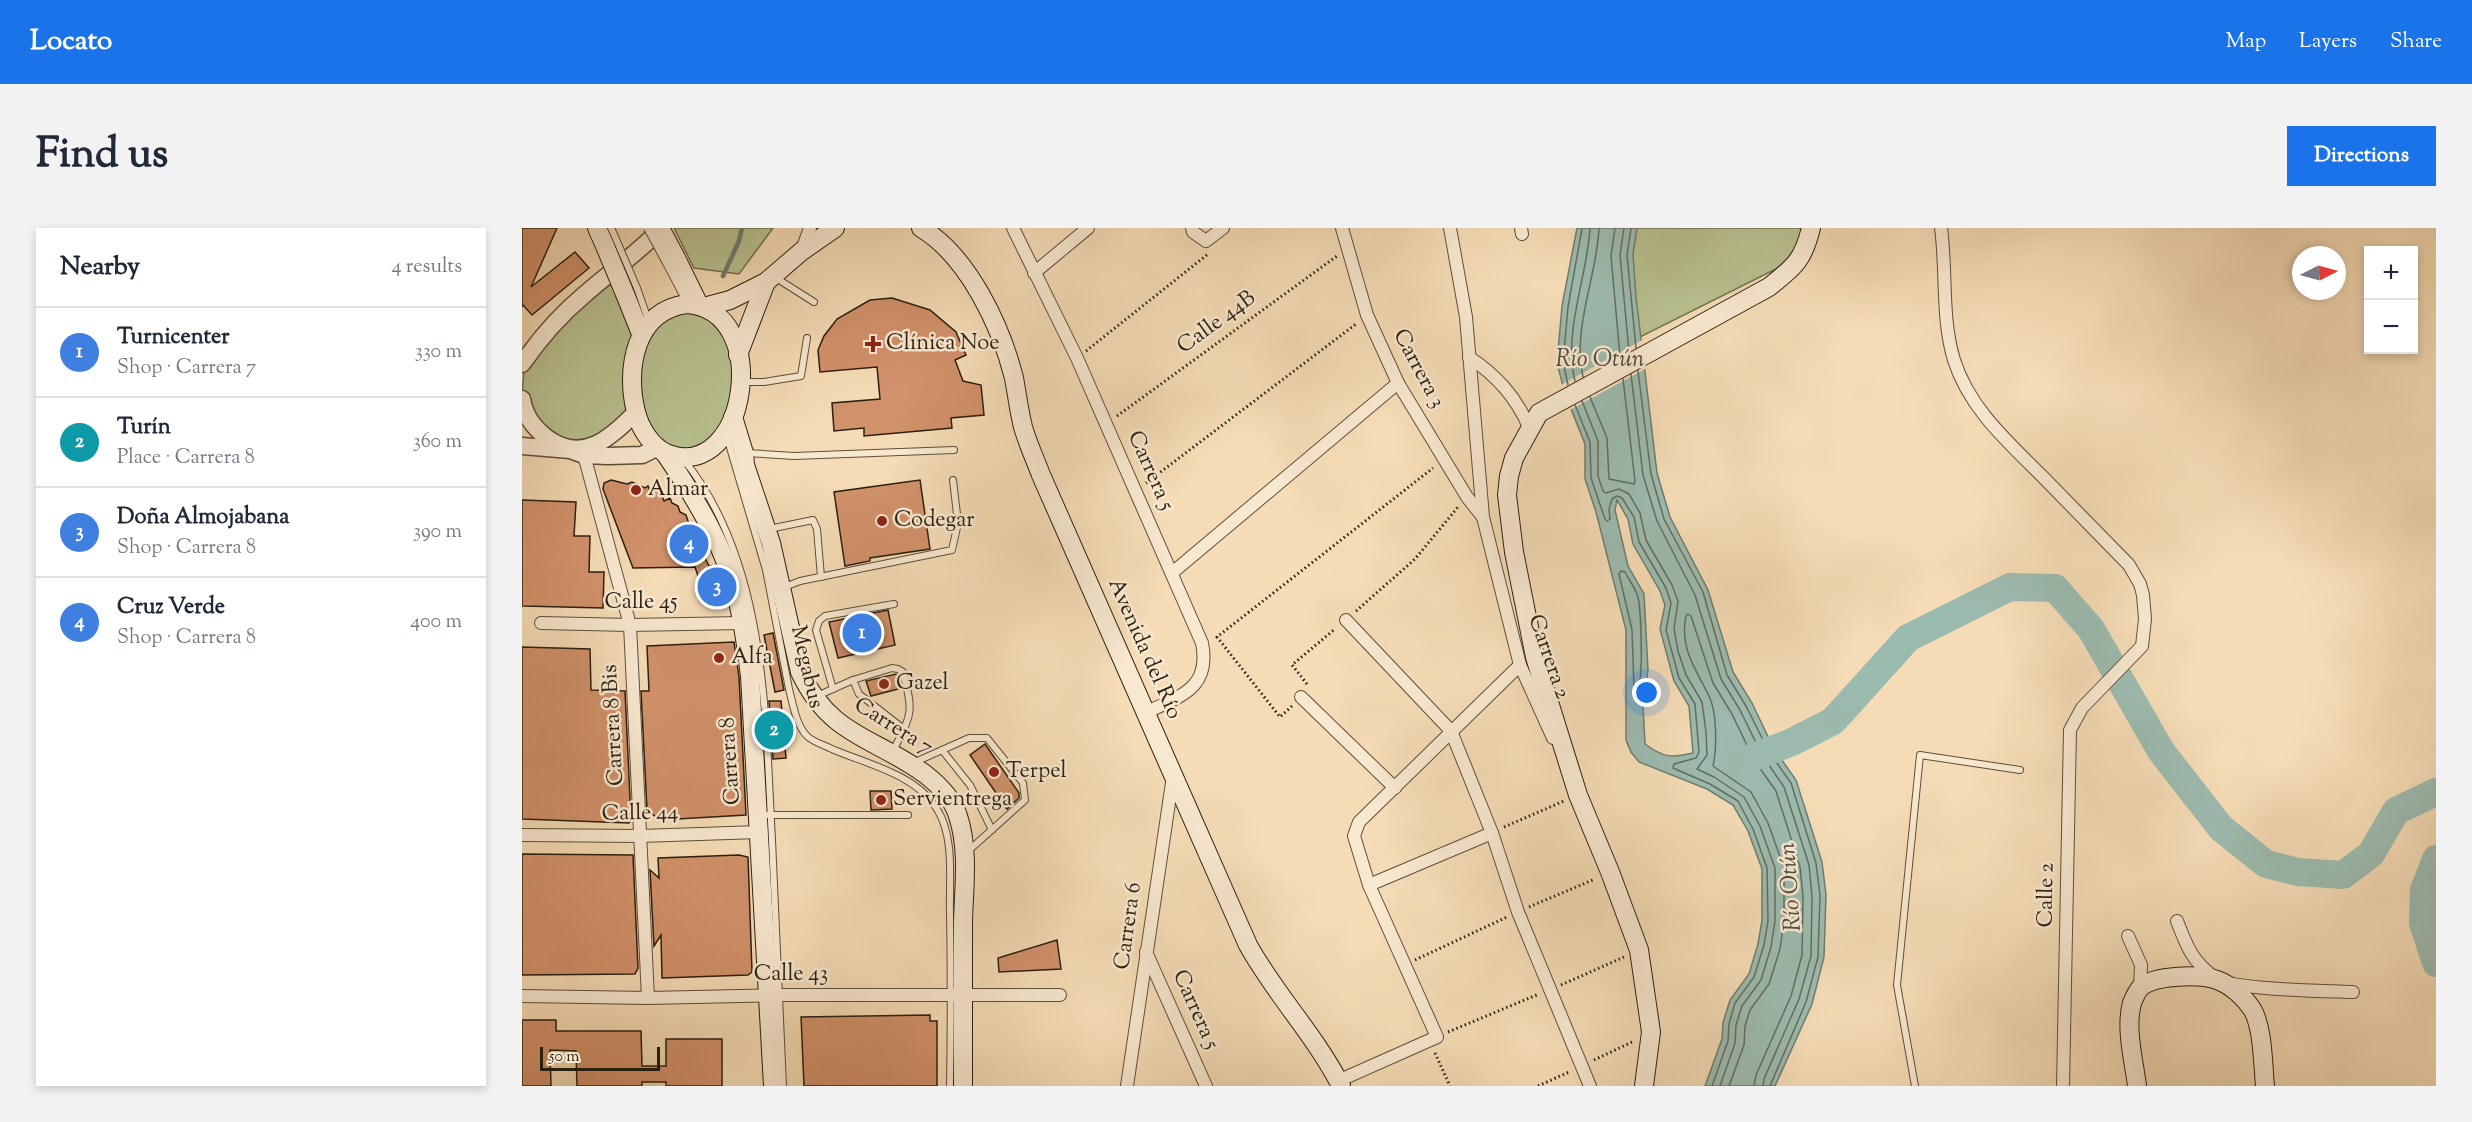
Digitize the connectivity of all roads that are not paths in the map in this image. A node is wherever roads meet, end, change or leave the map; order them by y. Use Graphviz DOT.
graph roads {
  1 [pos="597,228"];
  2 [pos="647,228"];
  3 [pos="661,228"];
  4 [pos="810,228"];
  5 [pos="835,228"];
  6 [pos="921,228"];
  7 [pos="1013,228"];
  8 [pos="1089,228"];
  9 [pos="1192,228"];
  10 [pos="1223,228"];
  11 [pos="1342,228"];
  12 [pos="1450,228"];
  13 [pos="1811,228"];
  14 [pos="1941,228"];
  15 [pos="610,237"];
  16 [pos="802,251"];
  17 [pos="671,261"];
  18 [pos="1034,273"];
  19 [pos="770,279"];
  20 [pos="814,302"];
  21 [pos="697,305"];
  22 [pos="645,328"];
  23 [pos="807,339"];
  24 [pos="738,355"];
  25 [pos="1469,357"];
  26 [pos="522,364"];
  27 [pos="740,382"];
  28 [pos="1398,383"];
  29 [pos="522,399"];
  30 [pos="636,412"];
  31 [pos="1534,420"];
  32 [pos="730,426"];
  33 [pos="522,446"];
  34 [pos="954,450"];
  35 [pos="577,452"];
  36 [pos="668,452"];
  37 [pos="744,453"];
  38 [pos="953,480"];
  39 [pos="1483,517"];
  40 [pos="766,530"];
  41 [pos="1172,573"];
  42 [pos="821,577"];
  43 [pos="782,588"];
  44 [pos="894,604"];
  45 [pos="1346,620"];
  46 [pos="541,623"];
  47 [pos="742,623"];
  48 [pos="630,625"];
  49 [pos="1520,665"];
  50 [pos="853,680"];
  51 [pos="833,689"];
  52 [pos="1301,697"];
  53 [pos="813,698"];
  54 [pos="1147,712"];
  55 [pos="904,729"];
  56 [pos="1451,731"];
  57 [pos="942,750"];
  58 [pos="892,754"];
  59 [pos="910,764"];
  60 [pos="2020,770"];
  61 [pos="1173,771"];
  62 [pos="1395,788"];
  63 [pos="1578,795"];
  64 [pos="908,815"];
  65 [pos="763,821"];
  66 [pos="992,830"];
  67 [pos="1492,832"];
  68 [pos="522,835"];
  69 [pos="640,836"];
  70 [pos="964,854"];
  71 [pos="1369,885"];
  72 [pos="2177,921"];
  73 [pos="2128,936"];
  74 [pos="1146,951"];
  75 [pos="2217,980"];
  76 [pos="2140,988"];
  77 [pos="2354,992"];
  78 [pos="775,995"];
  79 [pos="1060,995"];
  80 [pos="522,996"];
  81 [pos="957,996"];
  82 [pos="648,999"];
  83 [pos="1340,1083"];
  84 [pos="773,1086"];
  85 [pos="783,1086"];
  86 [pos="950,1086"];
  87 [pos="963,1086"];
  88 [pos="1127,1086"];
  89 [pos="1206,1086"];
  90 [pos="1590,1086"];
  91 [pos="1644,1086"];
  92 [pos="1915,1086"];
  93 [pos="2063,1086"];
  94 [pos="2137,1086"];
  95 [pos="2265,1086"];
  1 -- 15 [label="main road"];
  2 -- 17 [label="lane, bridge"];
  3 -- 17 [label="main road, bridge"];
  3 -- 26 [label="street"];
  4 -- 16 [label="street"];
  5 -- 16 [label="main road"];
  6 -- 54 [label="main road, Avenida del Río"];
  7 -- 18 [label="street, Carrera 5"];
  8 -- 18 [label="street"];
  9 -- 10 [label="street"];
  11 -- 28 [label="street, Carrera 3"];
  12 -- 25 [label="street, Carrera 2"];
  13 -- 31 [label="main road"];
  14 -- 93 [label="street, Calle 2"];
  15 -- 22 [label="main road, bridge"];
  16 -- 19 [label="main road"];
  17 -- 21 [label="main road"];
  18 -- 41 [label="street, Carrera 5"];
  19 -- 20 [label="lane"];
  19 -- 21 [label="main road"];
  19 -- 24 [label="main road"];
  21 -- 22 [label="main road"];
  21 -- 24 [label="main road"];
  22 -- 30 [label="main road"];
  23 -- 27 [label="lane"];
  24 -- 27 [label="main road"];
  25 -- 31 [label="street"];
  25 -- 39 [label="street, Carrera 2"];
  27 -- 32 [label="main road"];
  28 -- 39 [label="street, Carrera 3"];
  28 -- 41 [label="street"];
  29 -- 35 [label="street"];
  30 -- 35 [label="street"];
  30 -- 36 [label="main road"];
  31 -- 63 [label="main road"];
  32 -- 36 [label="main road"];
  32 -- 37 [label="main road, Carrera 7"];
  32 -- 81 [label="lane, Megabus"];
  33 -- 35 [label="street"];
  34 -- 37 [label="lane"];
  35 -- 36 [label="street"];
  35 -- 48 [label="street, Carrera 8 Bis"];
  36 -- 47 [label="main road, Carrera 8"];
  36 -- 65 [label="lane, Megabus"];
  37 -- 40 [label="main road, Carrera 7"];
  38 -- 42 [label="lane"];
  39 -- 49 [label="street, Carrera 2"];
  40 -- 42 [label="lane"];
  40 -- 43 [label="main road, Carrera 7"];
  41 -- 54 [label="street, Carrera 5"];
  42 -- 43 [label="lane"];
  43 -- 53 [label="main road, Carrera 7"];
  44 -- 51 [label="lane"];
  45 -- 56 [label="street"];
  46 -- 48 [label="street, Calle 45"];
  47 -- 48 [label="street, Calle 45"];
  47 -- 65 [label="main road, Carrera 8"];
  48 -- 69 [label="street, Carrera 8 Bis"];
  49 -- 56 [label="street"];
  49 -- 63 [label="street, Carrera 2"];
  50 -- 51 [label="lane"];
  50 -- 55 [label="lane"];
  50 -- 55 [label="lane"];
  51 -- 53 [label="lane"];
  52 -- 62 [label="street"];
  53 -- 58 [label="main road, Carrera 7"];
  54 -- 61 [label="main road, Avenida del Río"];
  55 -- 58 [label="lane"];
  56 -- 62 [label="street"];
  56 -- 67 [label="street"];
  57 -- 59 [label="lane"];
  57 -- 66 [label="lane"];
  57 -- 66 [label="lane"];
  58 -- 59 [label="main road, Carrera 7"];
  59 -- 70 [label="main road, Carrera 7"];
  60 -- 92 [label="lane"];
  61 -- 74 [label="street, Carrera 6"];
  61 -- 83 [label="main road, Avenida del Río"];
  62 -- 71 [label="street"];
  63 -- 91 [label="main road, Carrera 2"];
  64 -- 65 [label="lane"];
  65 -- 69 [label="street, Calle 44"];
  65 -- 78 [label="main road, Carrera 8"];
  66 -- 70 [label="lane"];
  67 -- 71 [label="street"];
  67 -- 90 [label="street"];
  68 -- 69 [label="street, Calle 44"];
  69 -- 82 [label="street, Carrera 8 Bis"];
  70 -- 81 [label="main road, Carrera 7"];
  71 -- 83 [label="street"];
  72 -- 75 [label="street"];
  73 -- 76 [label="street"];
  74 -- 88 [label="street, Carrera 6"];
  74 -- 89 [label="street, Carrera 5"];
  75 -- 76 [label="main road"];
  75 -- 77 [label="street"];
  75 -- 95 [label="main road"];
  76 -- 94 [label="main road"];
  78 -- 81 [label="street, Calle 43"];
  78 -- 82 [label="street, Calle 43"];
  78 -- 84 [label="main road, Carrera 8"];
  78 -- 85 [label="lane"];
  79 -- 81 [label="street, Calle 43"];
  80 -- 82 [label="street, Calle 43"];
  81 -- 86 [label="lane, Megabus"];
  81 -- 87 [label="main road, Carrera 7"];
}
